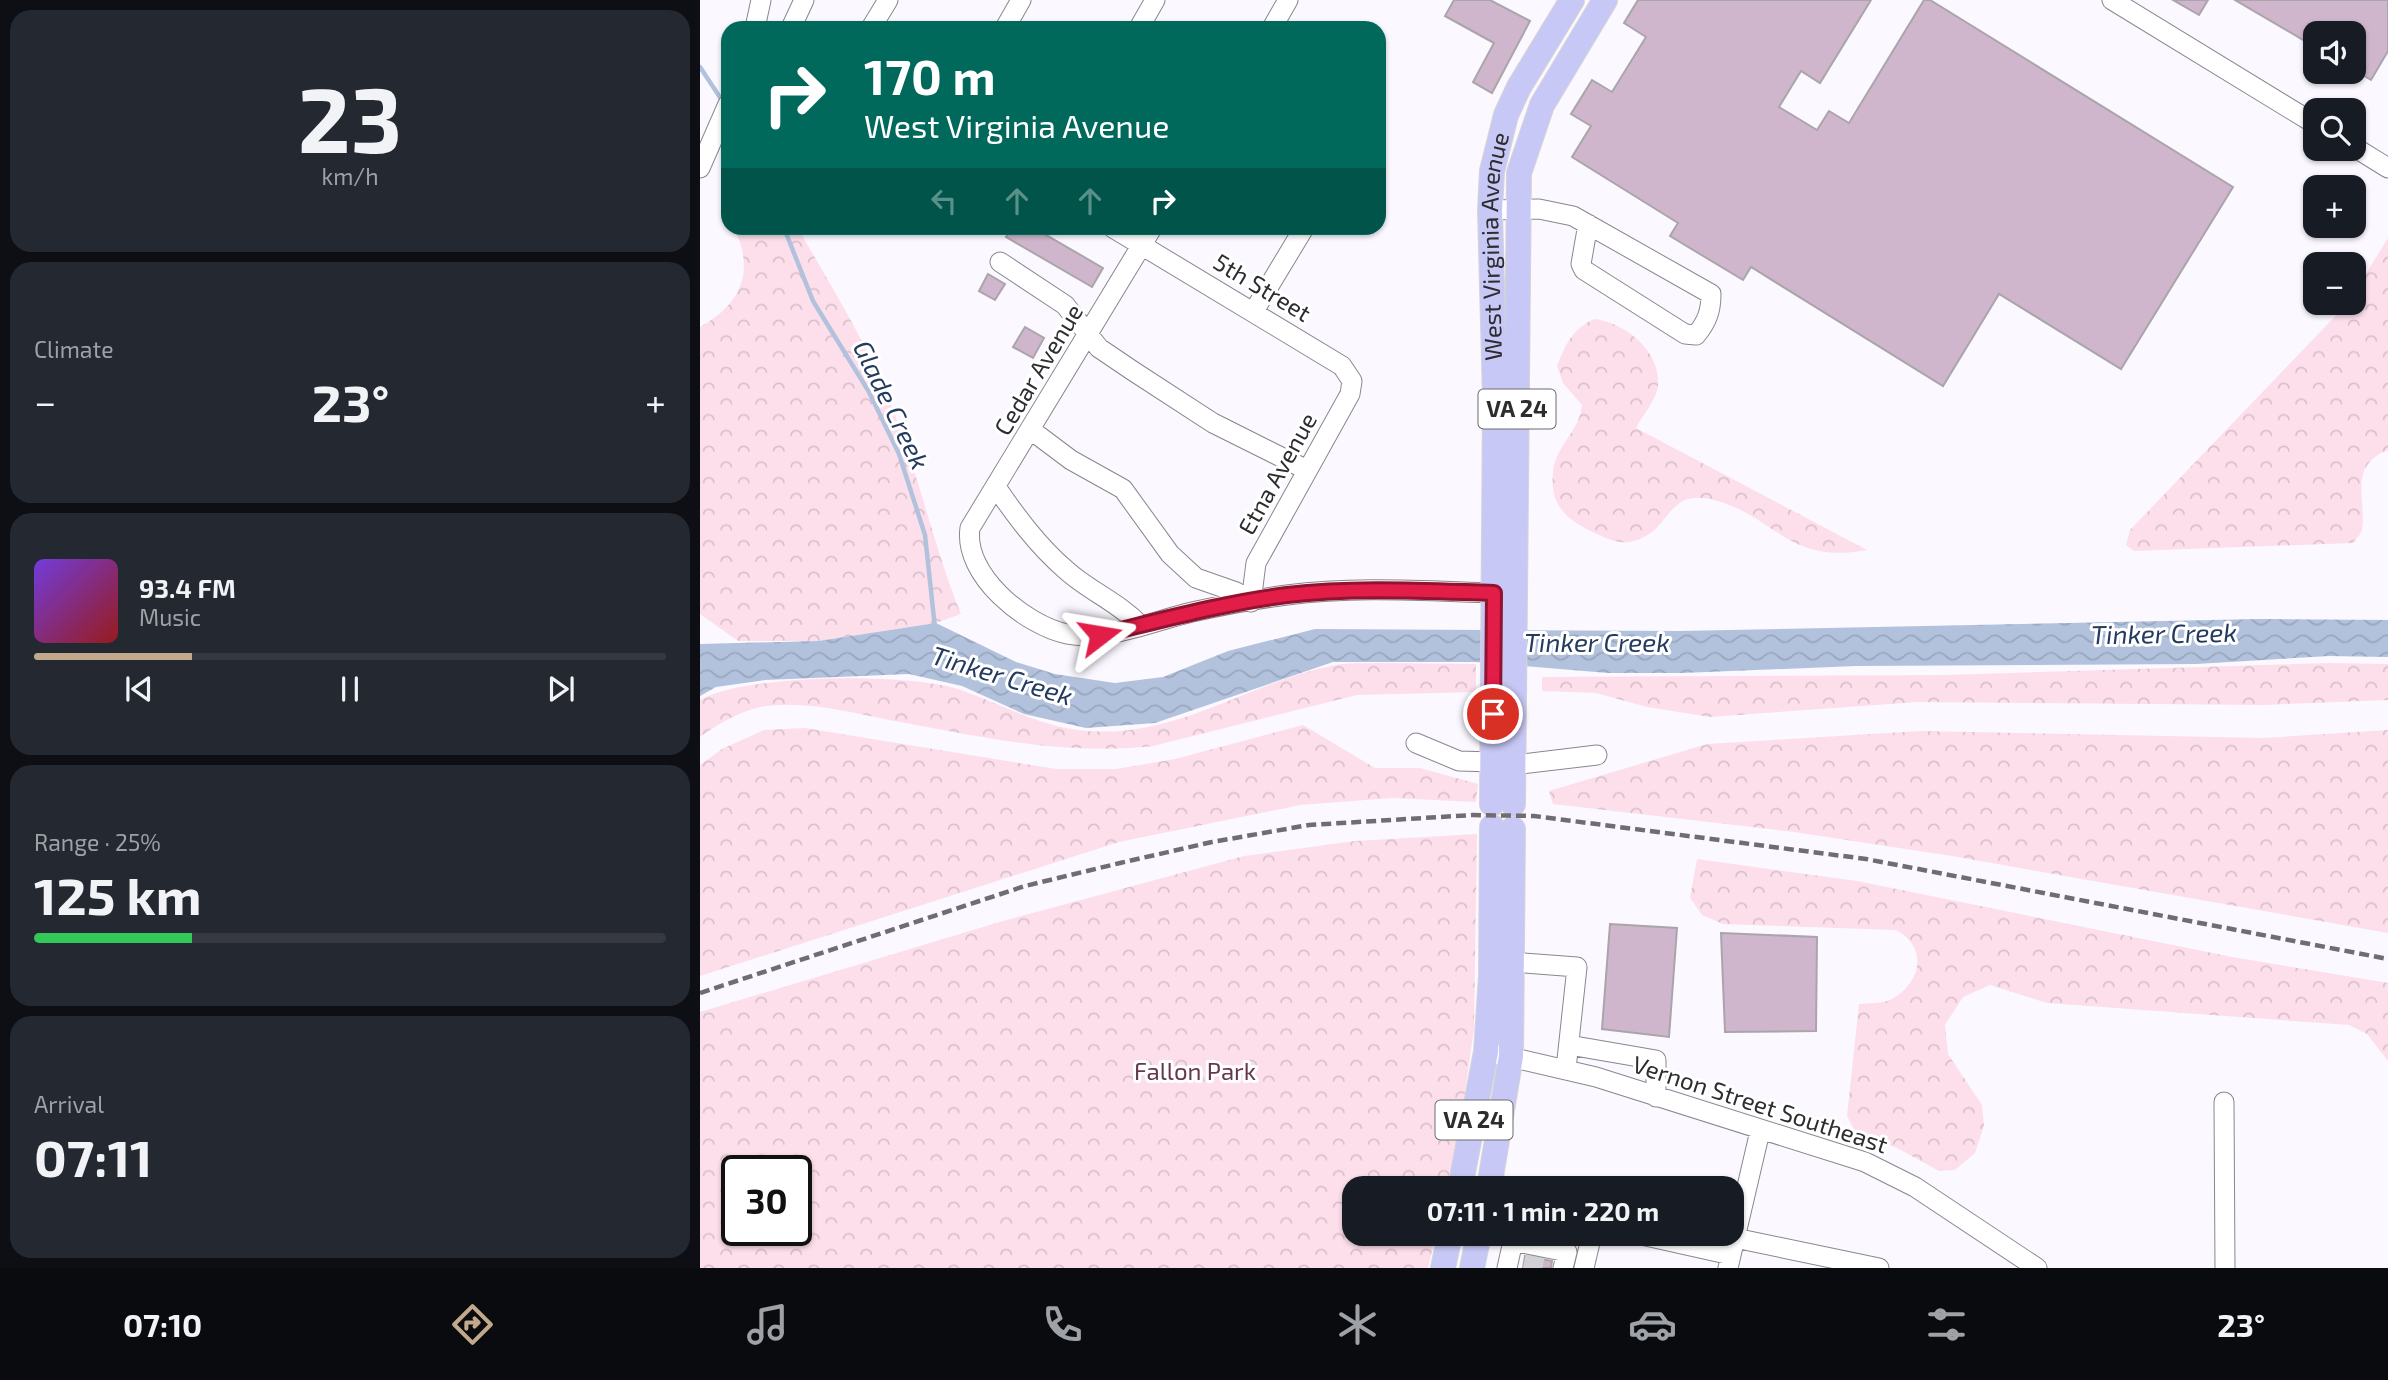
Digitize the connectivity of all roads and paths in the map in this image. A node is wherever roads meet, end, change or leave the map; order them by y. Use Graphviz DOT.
graph roads {
  1 [pos="761,0"];
  2 [pos="804,0"];
  3 [pos="888,0"];
  4 [pos="1021,0"];
  5 [pos="1155,0"];
  6 [pos="1288,0"];
  7 [pos="2112,0"];
  8 [pos="1569,1"];
  9 [pos="1600,9"];
  10 [pos="758,21"];
  11 [pos="794,21"];
  12 [pos="876,21"];
  13 [pos="1009,21"];
  14 [pos="1143,21"];
  15 [pos="1276,21"];
  16 [pos="2303,117"];
  17 [pos="721,123"];
  18 [pos="2366,155"];
  19 [pos="700,168"];
  20 [pos="2388,168"];
  21 [pos="1519,209"];
  22 [pos="1490,210"];
  23 [pos="1588,224"];
  24 [pos="1125,235"];
  25 [pos="1148,235"];
  26 [pos="1300,235"];
  27 [pos="1142,245"];
  28 [pos="1000,262"];
  29 [pos="1254,311"];
  30 [pos="1090,335"];
  31 [pos="1347,372"];
  32 [pos="1031,430"];
  33 [pos="1307,470"];
  34 [pos="996,486"];
  35 [pos="1251,602"];
  36 [pos="1501,604"];
  37 [pos="1139,625"];
  38 [pos="1416,743"];
  39 [pos="1503,752"];
  40 [pos="1597,755"];
  41 [pos="1502,816"];
  42 [pos="1512,962"];
  43 [pos="1569,1045"];
  44 [pos="1486,1052"];
  45 [pos="1511,1056"];
  46 [pos="1566,1069"];
  47 [pos="1656,1097"];
  48 [pos="2224,1102"];
  49 [pos="1760,1131"];
  50 [pos="1462,1176"];
  51 [pos="1491,1176"];
  52 [pos="1448,1246"];
  53 [pos="1477,1246"];
  54 [pos="1589,1246"];
  55 [pos="1693,1246"];
  56 [pos="1731,1254"];
  57 [pos="1513,1263"];
  58 [pos="1564,1265"];
  59 [pos="1584,1267"];
  60 [pos="1443,1268"];
  61 [pos="1472,1268"];
  62 [pos="1879,1268"];
  63 [pos="2037,1268"];
  64 [pos="2225,1268"];
  1 -- 10 [label="street"];
  2 -- 11 [label="street"];
  3 -- 12 [label="street"];
  4 -- 13 [label="street"];
  5 -- 14 [label="street"];
  6 -- 15 [label="street"];
  7 -- 16 [label="street"];
  8 -- 9 [label="street"];
  8 -- 22 [label="main road, West Virginia Avenue / VA 24"];
  9 -- 21 [label="main road, West Virginia Avenue / VA 24"];
  17 -- 19 [label="street"];
  18 -- 20 [label="street"];
  21 -- 22 [label="street"];
  21 -- 23 [label="street"];
  21 -- 36 [label="main road, West Virginia Avenue / VA 24"];
  22 -- 36 [label="main road, West Virginia Avenue / VA 24"];
  23 -- 23 [label="street"];
  24 -- 27 [label="street, 5th Street"];
  25 -- 27 [label="street, Cedar Avenue"];
  26 -- 29 [label="street"];
  27 -- 29 [label="street, 5th Street"];
  27 -- 30 [label="street, Cedar Avenue"];
  28 -- 30 [label="street"];
  29 -- 31 [label="street, 5th Street"];
  30 -- 32 [label="street, Cedar Avenue"];
  30 -- 33 [label="street"];
  31 -- 33 [label="street, Etna Avenue"];
  32 -- 34 [label="street, Cedar Avenue"];
  32 -- 35 [label="street"];
  33 -- 35 [label="street, Etna Avenue"];
  34 -- 37 [label="street"];
  34 -- 37 [label="street, Cedar Avenue"];
  35 -- 36 [label="street"];
  35 -- 37 [label="street"];
  36 -- 39 [label="main road, West Virginia Avenue / VA 24"];
  38 -- 39 [label="street"];
  39 -- 40 [label="street"];
  39 -- 41 [label="main road, VA 24"];
  41 -- 42 [label="main road, VA 24"];
  41 -- 44 [label="main road, VA 24"];
  42 -- 43 [label="street"];
  42 -- 45 [label="main road, VA 24"];
  43 -- 46 [label="street"];
  43 -- 47 [label="street"];
  44 -- 45 [label="street, Vernon Street Southeast"];
  44 -- 50 [label="main road, VA 24"];
  45 -- 46 [label="street, Vernon Street Southeast"];
  45 -- 51 [label="main road, VA 24"];
  46 -- 47 [label="street, Vernon Street Southeast"];
  47 -- 49 [label="street, Vernon Street Southeast"];
  48 -- 64 [label="street"];
  49 -- 56 [label="street"];
  49 -- 63 [label="street, Vernon Street Southeast"];
  52 -- 60 [label="main road"];
  53 -- 61 [label="main road"];
  54 -- 59 [label="street"];
  55 -- 56 [label="street"];
  56 -- 62 [label="street"];
  57 -- 58 [label="street"];
  58 -- 59 [label="street"];
}
